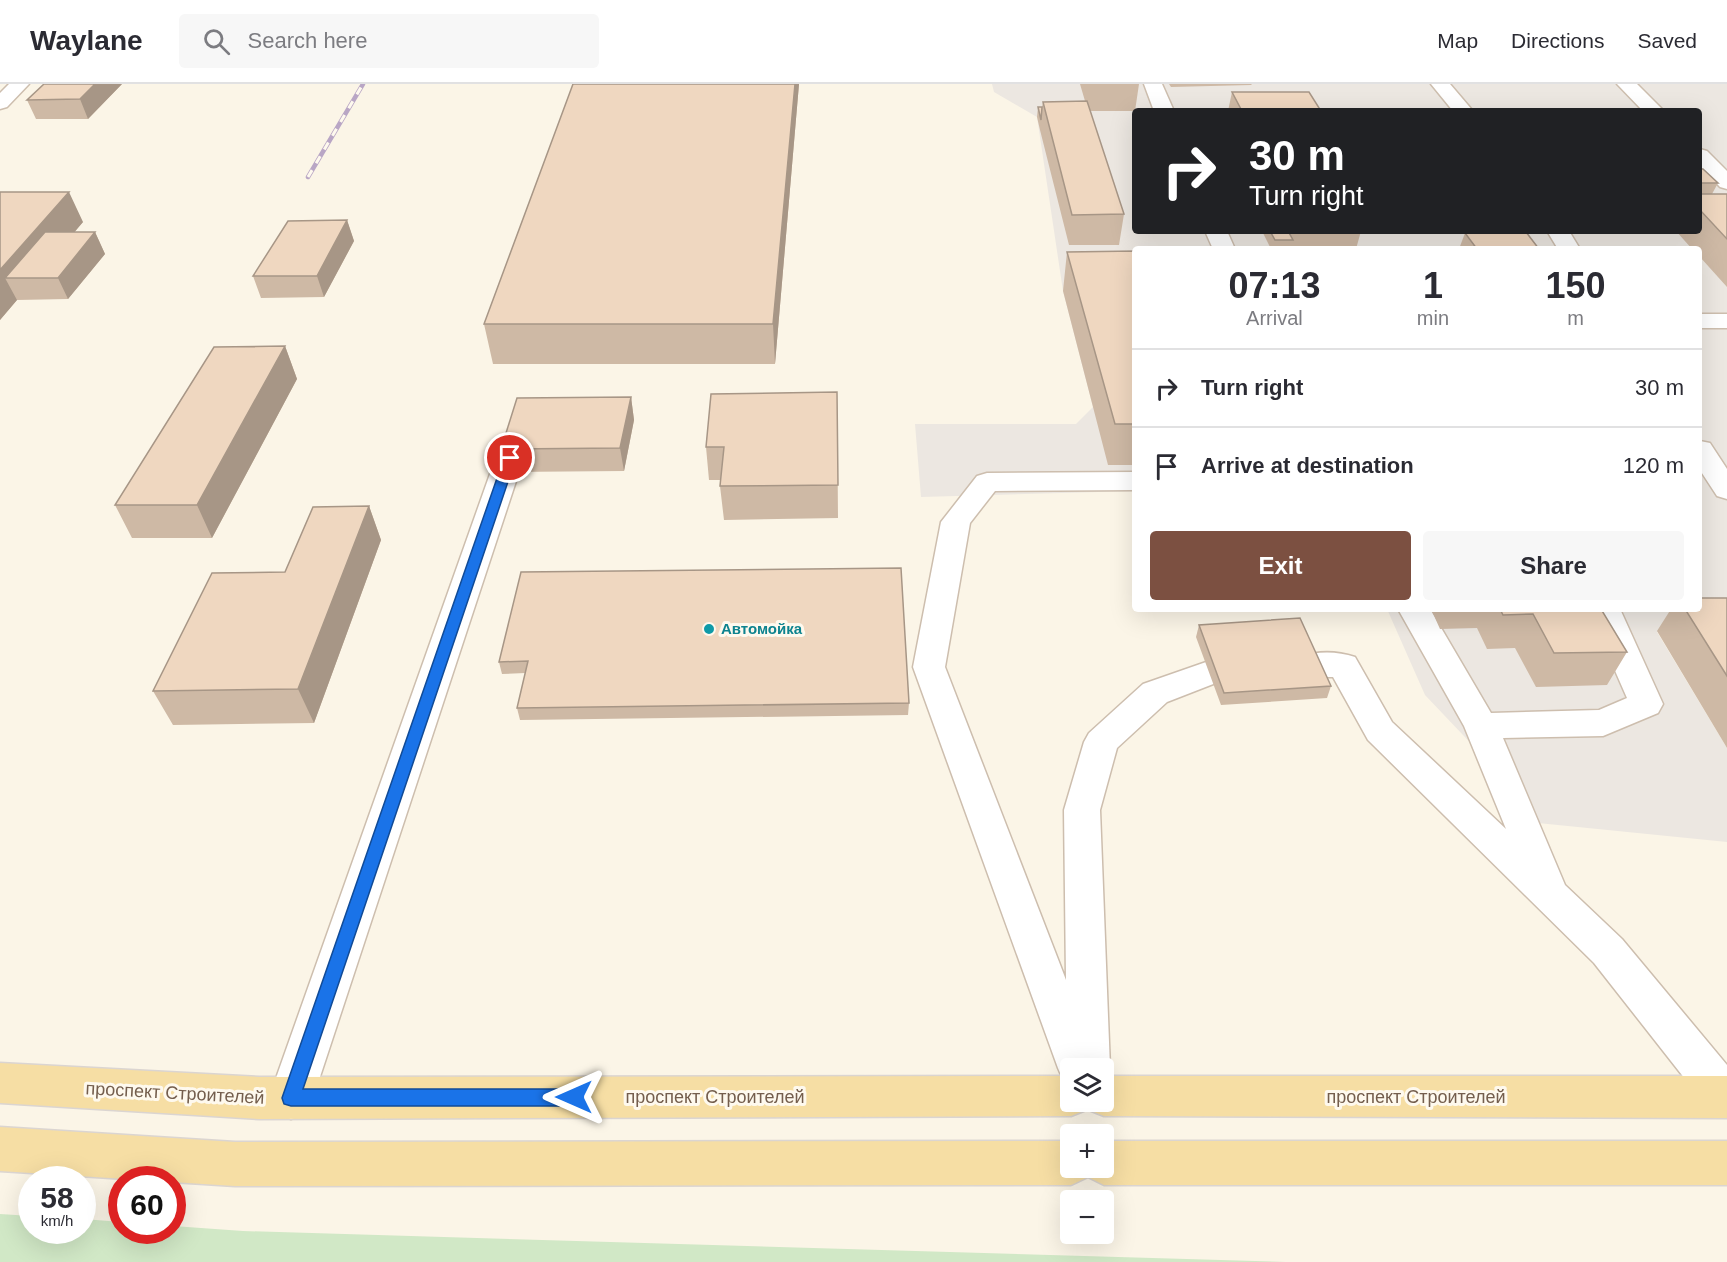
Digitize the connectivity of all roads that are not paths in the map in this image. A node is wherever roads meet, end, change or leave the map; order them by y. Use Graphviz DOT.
graph roads {
  1 [pos="20,84"];
  2 [pos="1153,84"];
  3 [pos="1440,84"];
  4 [pos="1626,84"];
  5 [pos="0,103"];
  6 [pos="1163,108"];
  7 [pos="1460,108"];
  8 [pos="1651,108"];
  9 [pos="1704,164"];
  10 [pos="1727,183"];
  11 [pos="1702,321"];
  12 [pos="1727,321"];
  13 [pos="1702,452"];
  14 [pos="510,458"];
  15 [pos="1132,480"];
  16 [pos="1727,490"];
  17 [pos="1416,612"];
  18 [pos="1605,612"];
  19 [pos="1311,665"];
  20 [pos="1209,673"];
  21 [pos="1481,726"];
  22 [pos="1552,897"];
  23 [pos="1075,1058"];
  24 [pos="1089,1058"];
  25 [pos="0,1083"];
  26 [pos="1060,1096"];
  27 [pos="1114,1096"];
  28 [pos="291,1098"];
  29 [pos="1727,1098"];
  30 [pos="0,1149"];
  31 [pos="1060,1163"];
  32 [pos="1114,1163"];
  33 [pos="1727,1163"];
  1 -- 5 [label="street"];
  2 -- 6 [label="street"];
  3 -- 7 [label="street"];
  4 -- 8 [label="street"];
  9 -- 10 [label="street"];
  11 -- 12 [label="street"];
  13 -- 16 [label="street"];
  14 -- 28 [label="street"];
  15 -- 23 [label="street"];
  17 -- 21 [label="street"];
  18 -- 21 [label="street"];
  19 -- 22 [label="street"];
  20 -- 24 [label="street"];
  21 -- 22 [label="street"];
  22 -- 29 [label="street"];
  25 -- 28 [label="main road, проспект Строителей"];
  26 -- 28 [label="main road, проспект Строителей"];
  27 -- 29 [label="main road, проспект Строителей"];
  30 -- 31 [label="main road"];
  32 -- 33 [label="main road"];
}
